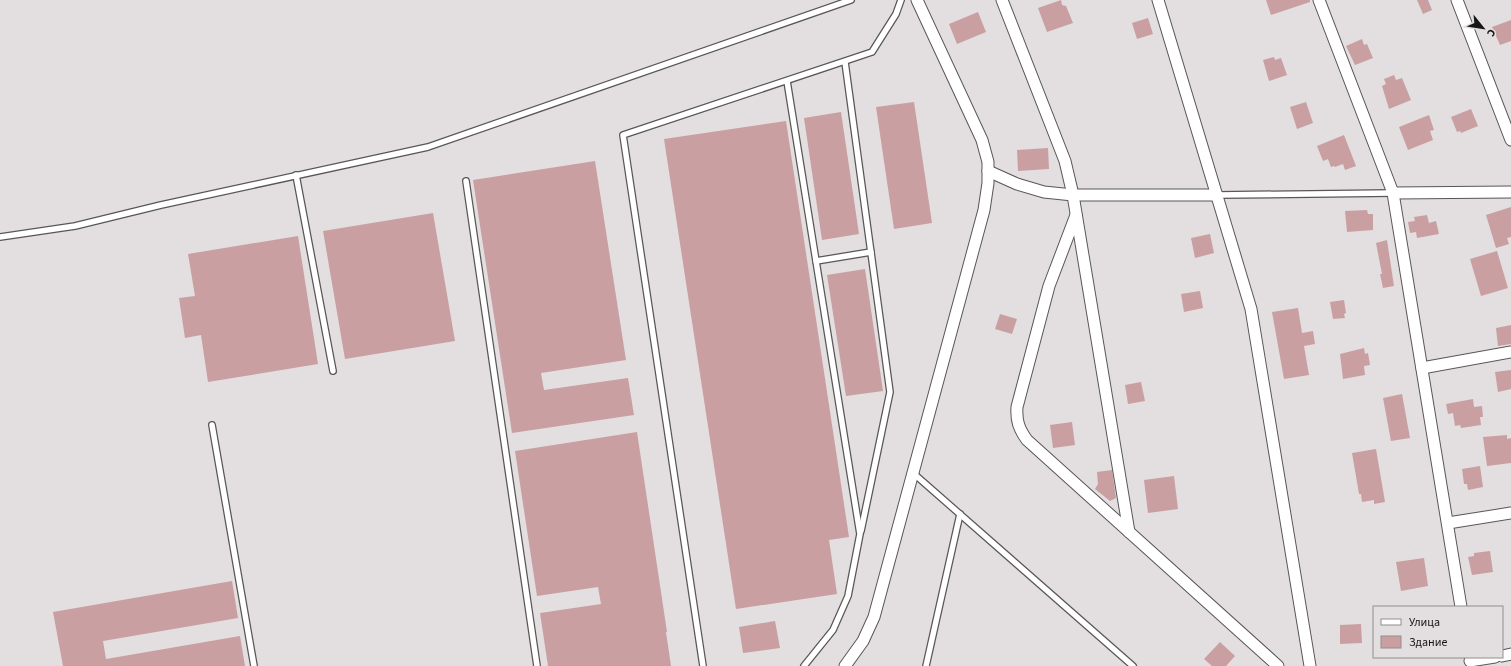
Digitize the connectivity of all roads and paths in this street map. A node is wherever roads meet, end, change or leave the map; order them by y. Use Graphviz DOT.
graph roads {
  1 [pos="851,0"];
  2 [pos="901,0"];
  3 [pos="917,0"];
  4 [pos="1002,0"];
  5 [pos="1158,0"];
  6 [pos="1319,0"];
  7 [pos="1457,0"];
  8 [pos="845,62"];
  9 [pos="788,80"];
  10 [pos="1511,140"];
  11 [pos="988,171"];
  12 [pos="296,176"];
  13 [pos="466,181"];
  14 [pos="1511,192"];
  15 [pos="1393,193"];
  16 [pos="1073,195"];
  17 [pos="1216,195"];
  18 [pos="1076,215"];
  19 [pos="0,237"];
  20 [pos="871,252"];
  21 [pos="816,261"];
  22 [pos="1511,352"];
  23 [pos="1422,368"];
  24 [pos="333,371"];
  25 [pos="212,425"];
  26 [pos="913,472"];
  27 [pos="1511,513"];
  28 [pos="960,514"];
  29 [pos="1448,523"];
  30 [pos="1129,532"];
  31 [pos="860,534"];
  32 [pos="1461,606"];
  33 [pos="1489,658"];
  34 [pos="1470,661"];
  35 [pos="254,666"];
  36 [pos="537,666"];
  37 [pos="703,666"];
  38 [pos="804,666"];
  39 [pos="845,666"];
  40 [pos="926,666"];
  41 [pos="1133,666"];
  42 [pos="1278,666"];
  43 [pos="1310,666"];
  1 -- 12 [label="lane"];
  2 -- 8 [label="lane"];
  3 -- 11 [label="street"];
  4 -- 16 [label="street"];
  5 -- 17 [label="street"];
  6 -- 15 [label="street"];
  7 -- 10 [label="street"];
  8 -- 9 [label="lane"];
  8 -- 20 [label="lane"];
  9 -- 21 [label="lane"];
  9 -- 37 [label="lane"];
  11 -- 16 [label="street"];
  11 -- 26 [label="street"];
  12 -- 19 [label="lane"];
  12 -- 24 [label="lane"];
  13 -- 36 [label="lane"];
  14 -- 15 [label="street"];
  15 -- 17 [label="lane"];
  15 -- 23 [label="street"];
  16 -- 17 [label="street"];
  16 -- 18 [label="street"];
  17 -- 43 [label="street"];
  18 -- 30 [label="street"];
  18 -- 30 [label="street"];
  20 -- 21 [label="lane"];
  20 -- 31 [label="lane"];
  21 -- 31 [label="lane"];
  22 -- 23 [label="street"];
  23 -- 29 [label="street"];
  25 -- 35 [label="lane"];
  26 -- 28 [label="lane"];
  26 -- 39 [label="street"];
  27 -- 29 [label="street"];
  28 -- 40 [label="lane"];
  28 -- 41 [label="lane"];
  29 -- 32 [label="street"];
  30 -- 42 [label="street"];
  31 -- 38 [label="lane"];
  33 -- 34 [label="street"];
}
